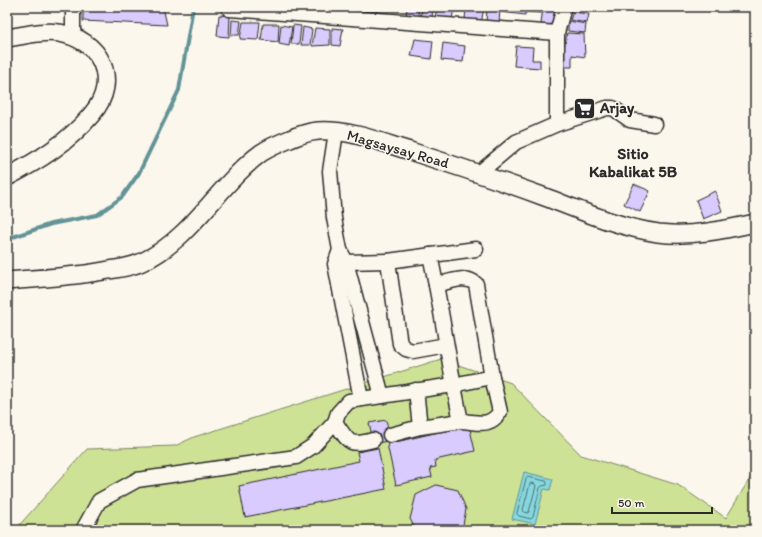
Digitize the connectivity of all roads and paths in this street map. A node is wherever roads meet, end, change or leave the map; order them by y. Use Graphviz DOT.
graph roads {
  1 [pos="73,7"];
  2 [pos="564,7"];
  3 [pos="228,9"];
  4 [pos="314,11"];
  5 [pos="557,33"];
  6 [pos="73,36"];
  7 [pos="7,38"];
  8 [pos="557,124"];
  9 [pos="654,124"];
  10 [pos="336,132"];
  11 [pos="479,173"];
  12 [pos="7,178"];
  13 [pos="755,223"];
  14 [pos="476,249"];
  15 [pos="430,255"];
  16 [pos="340,258"];
  17 [pos="388,261"];
  18 [pos="7,281"];
  19 [pos="436,285"];
  20 [pos="446,345"];
  21 [pos="492,377"];
  22 [pos="453,385"];
  23 [pos="416,390"];
  24 [pos="382,396"];
  25 [pos="361,399"];
  26 [pos="461,421"];
  27 [pos="335,422"];
  28 [pos="420,427"];
  29 [pos="390,435"];
  30 [pos="373,440"];
  31 [pos="83,530"];
  1 -- 6 [label="street"];
  2 -- 5 [label="street"];
  3 -- 4 [label="street"];
  4 -- 5 [label="street"];
  5 -- 8 [label="street"];
  6 -- 7 [label="main road"];
  6 -- 12 [label="main road"];
  8 -- 9 [label="street"];
  8 -- 11 [label="street"];
  10 -- 11 [label="main road, Magsaysay Road"];
  10 -- 16 [label="street"];
  10 -- 18 [label="main road, Magsaysay Road"];
  11 -- 13 [label="main road, Magsaysay Road"];
  14 -- 15 [label="street"];
  15 -- 17 [label="street"];
  15 -- 19 [label="street"];
  16 -- 17 [label="street"];
  16 -- 24 [label="street"];
  16 -- 25 [label="street"];
  17 -- 20 [label="street"];
  19 -- 20 [label="street"];
  19 -- 21 [label="street"];
  20 -- 22 [label="street"];
  21 -- 22 [label="street"];
  21 -- 26 [label="street"];
  22 -- 23 [label="street"];
  22 -- 26 [label="street"];
  23 -- 24 [label="street"];
  23 -- 28 [label="street"];
  24 -- 25 [label="street"];
  25 -- 27 [label="street"];
  26 -- 28 [label="street"];
  27 -- 30 [label="street"];
  27 -- 31 [label="street"];
  28 -- 29 [label="street"];
}
